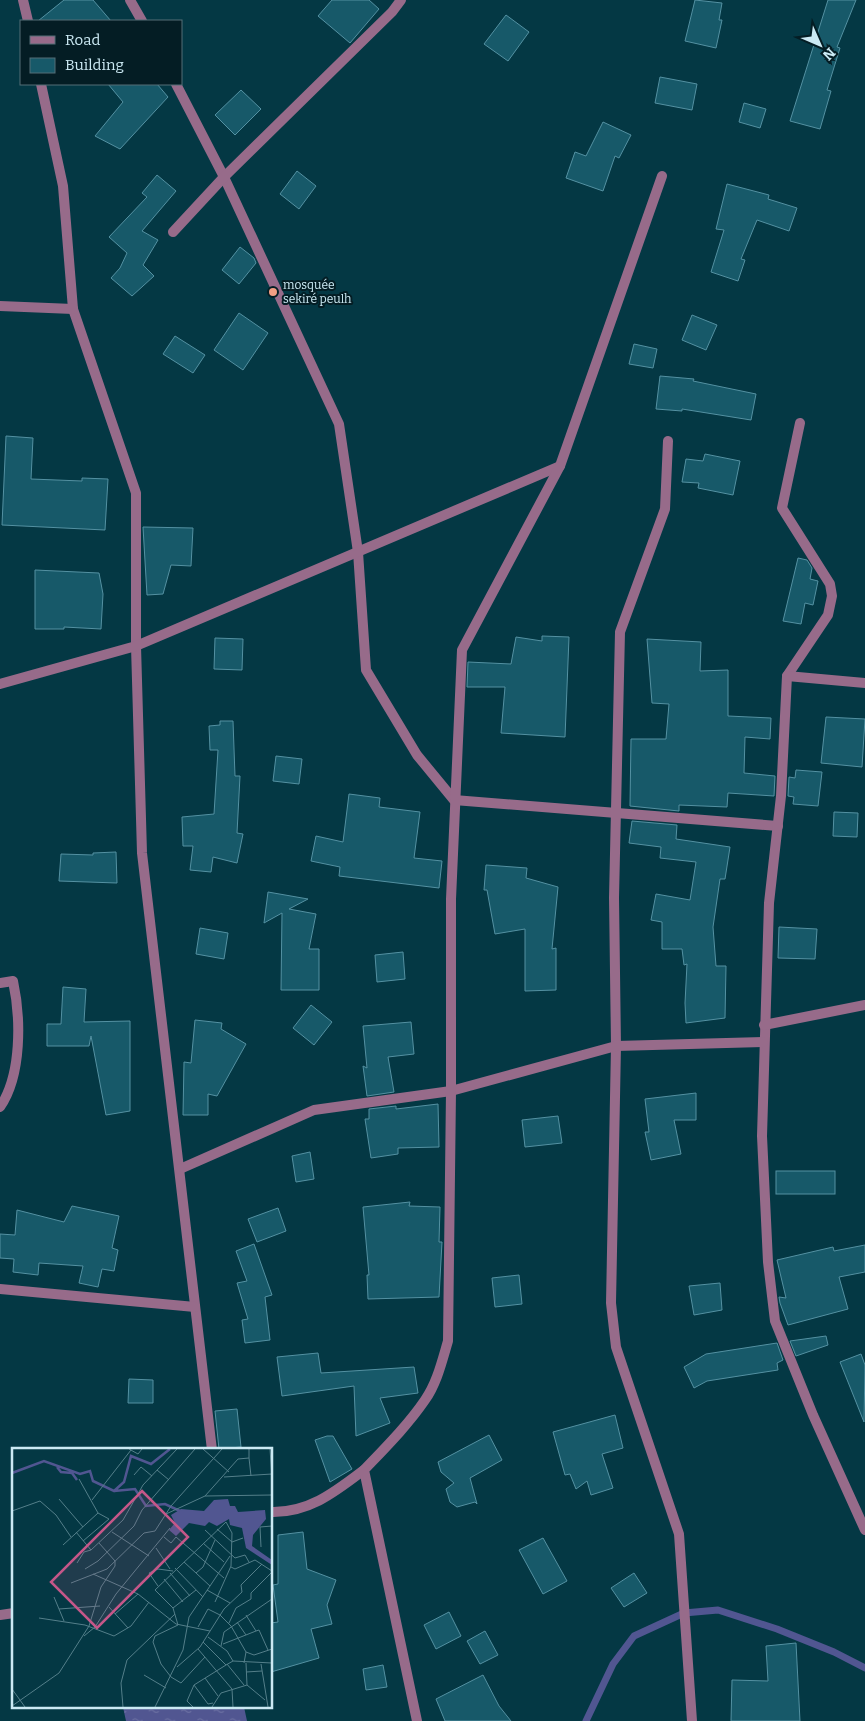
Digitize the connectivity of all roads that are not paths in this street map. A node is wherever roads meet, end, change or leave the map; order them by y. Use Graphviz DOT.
graph roads {
  1 [pos="23,0"];
  2 [pos="130,0"];
  3 [pos="401,0"];
  4 [pos="28,20"];
  5 [pos="141,20"];
  6 [pos="41,85"];
  7 [pos="177,85"];
  8 [pos="662,176"];
  9 [pos="224,177"];
  10 [pos="173,232"];
  11 [pos="0,306"];
  12 [pos="73,309"];
  13 [pos="800,423"];
  14 [pos="668,441"];
  15 [pos="560,466"];
  16 [pos="358,552"];
  17 [pos="136,646"];
  18 [pos="787,676"];
  19 [pos="865,683"];
  20 [pos="0,684"];
  21 [pos="454,800"];
  22 [pos="616,813"];
  23 [pos="778,826"];
  24 [pos="0,983"];
  25 [pos="865,1005"];
  26 [pos="764,1025"];
  27 [pos="763,1042"];
  28 [pos="616,1046"];
  29 [pos="451,1091"];
  30 [pos="0,1107"];
  31 [pos="180,1169"];
  32 [pos="0,1289"];
  33 [pos="195,1307"];
  34 [pos="212,1448"];
  35 [pos="364,1470"];
  36 [pos="272,1512"];
  37 [pos="865,1530"];
  38 [pos="418,1721"];
  39 [pos="692,1721"];
  1 -- 4 [label="street"];
  2 -- 5 [label="street"];
  3 -- 9 [label="street"];
  6 -- 12 [label="street"];
  7 -- 9 [label="street"];
  8 -- 15 [label="street"];
  9 -- 10 [label="street"];
  9 -- 16 [label="street"];
  11 -- 12 [label="street"];
  12 -- 17 [label="street"];
  13 -- 18 [label="street"];
  14 -- 22 [label="street"];
  15 -- 16 [label="street"];
  15 -- 21 [label="street"];
  16 -- 17 [label="street"];
  16 -- 21 [label="street"];
  17 -- 20 [label="street"];
  17 -- 31 [label="street"];
  18 -- 19 [label="street"];
  18 -- 23 [label="street"];
  21 -- 22 [label="street"];
  21 -- 29 [label="street"];
  22 -- 23 [label="street"];
  22 -- 28 [label="street"];
  23 -- 26 [label="street"];
  24 -- 30 [label="street"];
  25 -- 26 [label="street"];
  26 -- 27 [label="street"];
  27 -- 28 [label="street"];
  27 -- 37 [label="street"];
  28 -- 29 [label="street"];
  28 -- 39 [label="street"];
  29 -- 31 [label="street"];
  29 -- 35 [label="street"];
  31 -- 33 [label="street"];
  32 -- 33 [label="street"];
  33 -- 34 [label="street"];
  35 -- 36 [label="street"];
  35 -- 38 [label="street"];
}
